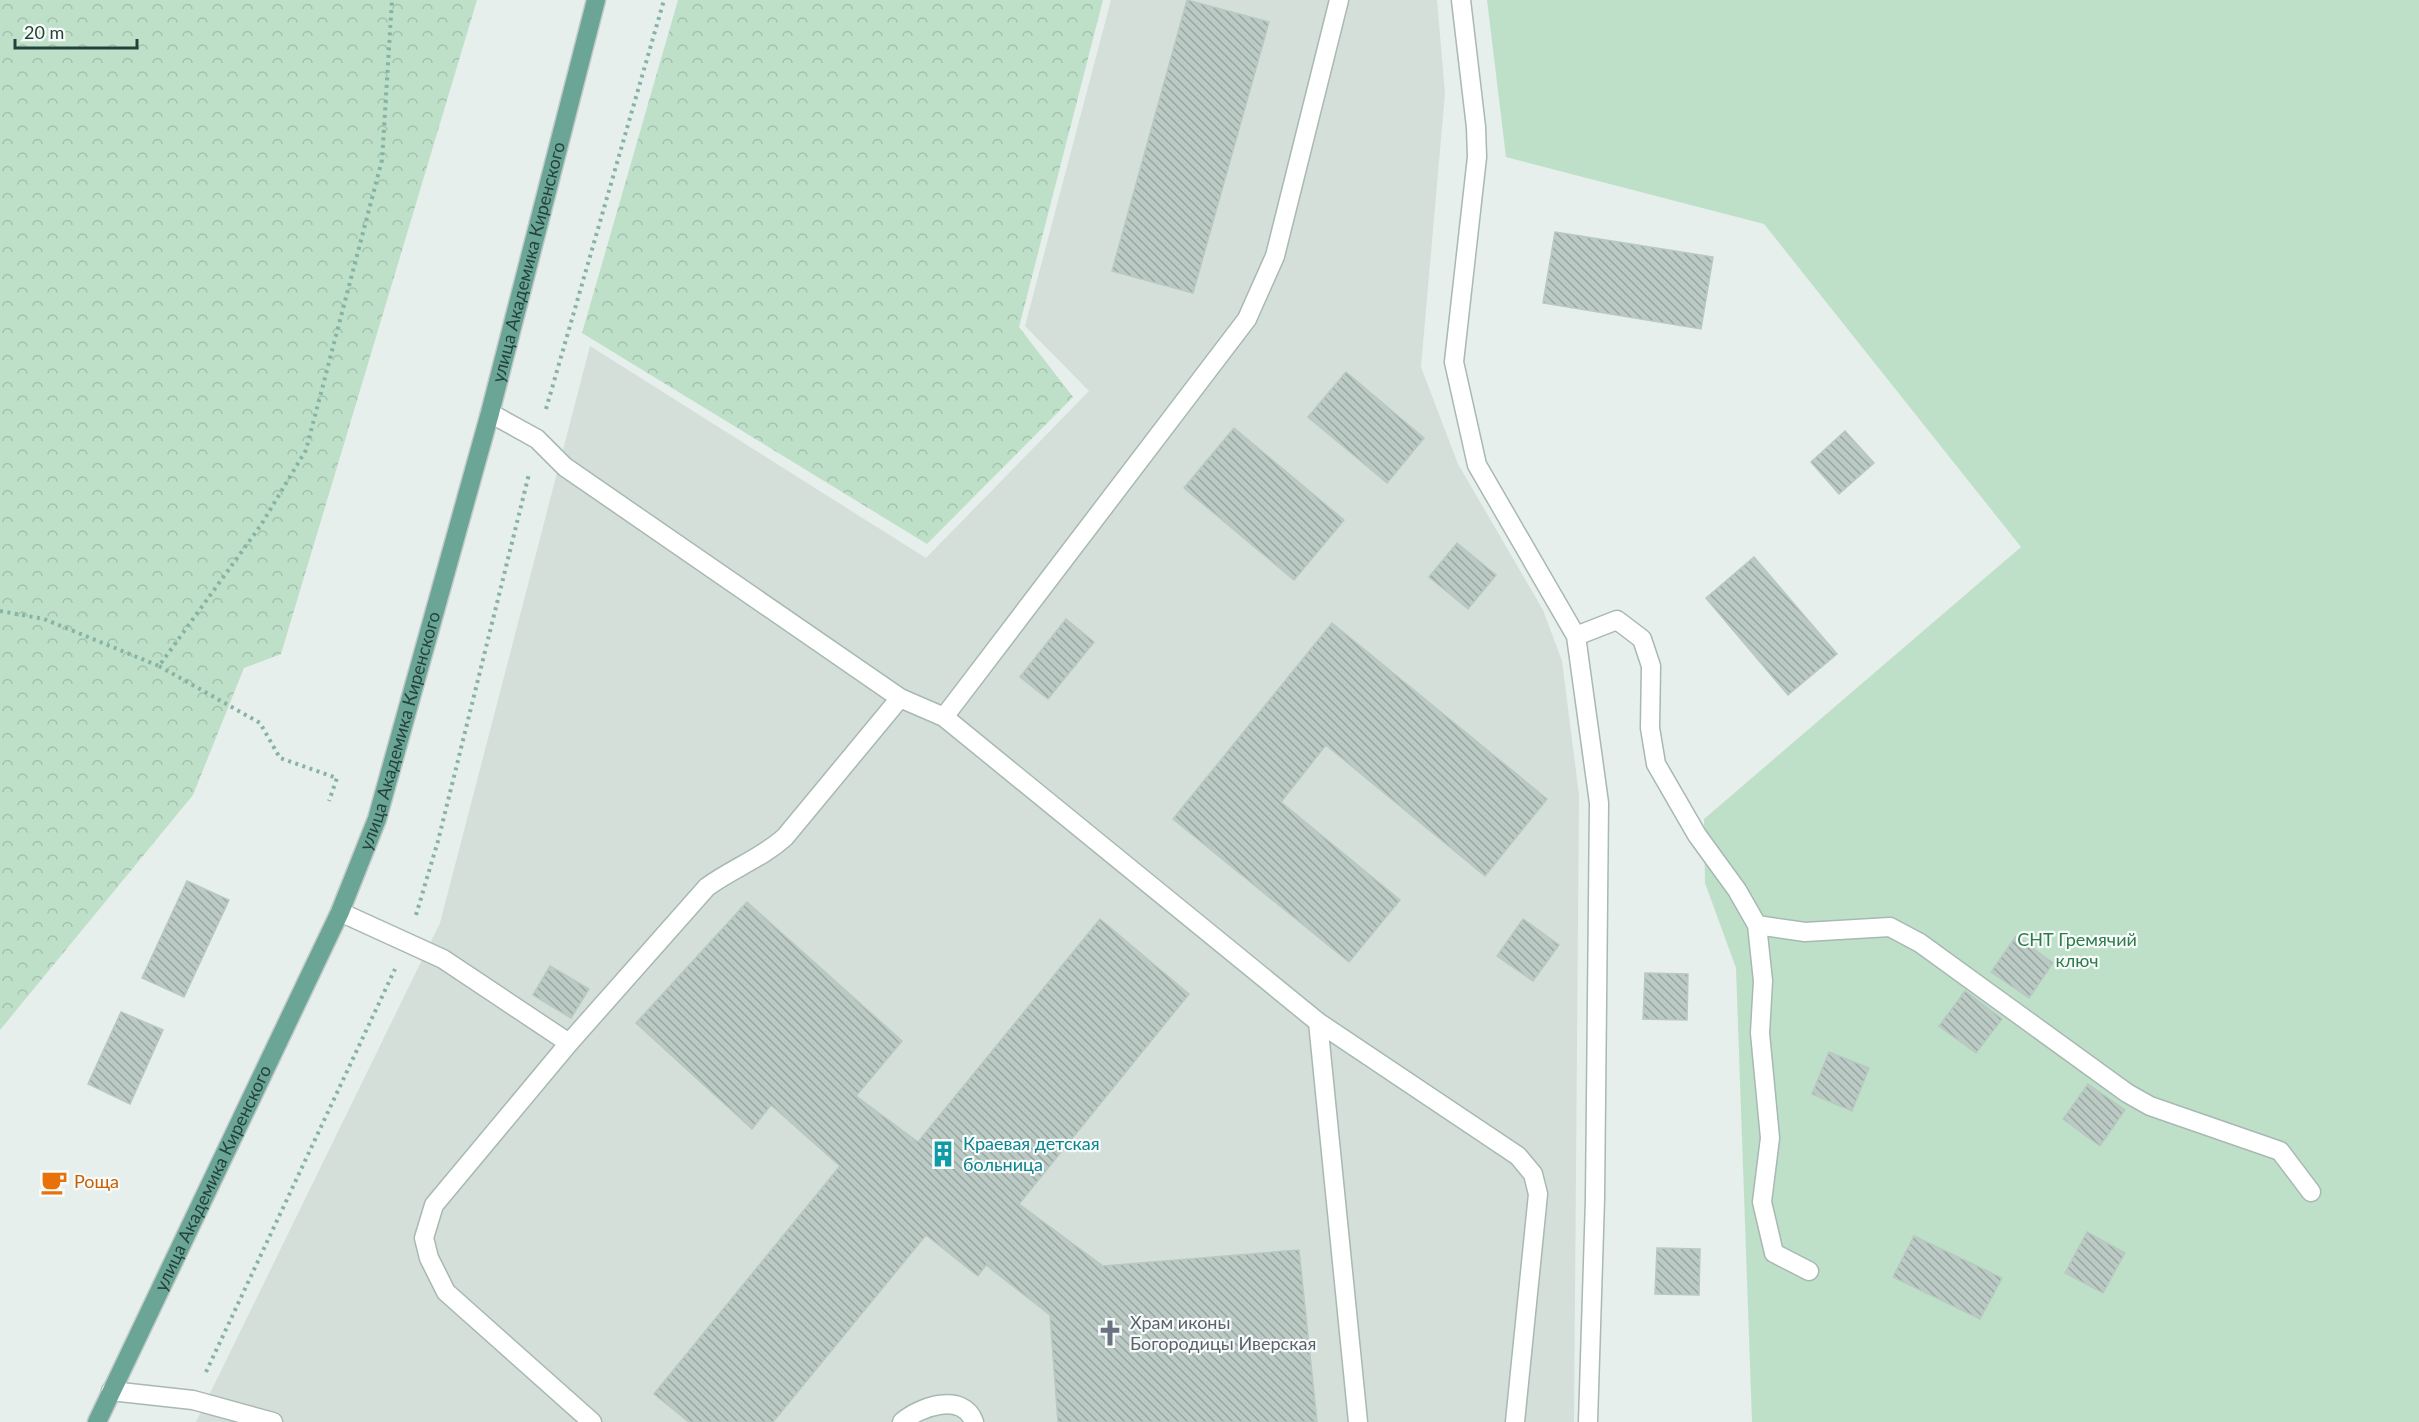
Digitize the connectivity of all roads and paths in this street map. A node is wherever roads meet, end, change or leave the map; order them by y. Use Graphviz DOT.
graph roads {
  1 [pos="392,0"];
  2 [pos="596,0"];
  3 [pos="664,0"];
  4 [pos="1339,0"];
  5 [pos="1461,0"];
  6 [pos="490,412"];
  7 [pos="537,440"];
  8 [pos="0,611"];
  9 [pos="1576,636"];
  10 [pos="159,666"];
  11 [pos="900,698"];
  12 [pos="944,717"];
  13 [pos="329,801"];
  14 [pos="340,912"];
  15 [pos="1756,925"];
  16 [pos="407,942"];
  17 [pos="1318,1022"];
  18 [pos="569,1043"];
  19 [pos="2311,1192"];
  20 [pos="1809,1271"];
  21 [pos="111,1391"];
  22 [pos="193,1400"];
  23 [pos="97,1422"];
  24 [pos="273,1422"];
  25 [pos="592,1422"];
  26 [pos="902,1422"];
  27 [pos="974,1422"];
  28 [pos="1358,1422"];
  29 [pos="1515,1422"];
  30 [pos="1588,1422"];
  1 -- 10 [label="path"];
  2 -- 6 [label="main road, улица Академика Киренского"];
  3 -- 7 [label="path"];
  4 -- 12 [label="lane"];
  5 -- 9 [label="lane"];
  6 -- 7 [label="lane"];
  6 -- 14 [label="main road, улица Академика Киренского"];
  7 -- 11 [label="lane"];
  7 -- 16 [label="path"];
  8 -- 10 [label="path"];
  9 -- 15 [label="lane"];
  9 -- 30 [label="lane"];
  10 -- 13 [label="path"];
  11 -- 12 [label="lane"];
  11 -- 18 [label="lane"];
  12 -- 17 [label="lane"];
  14 -- 16 [label="lane"];
  14 -- 21 [label="main road, улица Академика Киренского"];
  15 -- 19 [label="lane"];
  15 -- 20 [label="lane"];
  16 -- 18 [label="lane"];
  16 -- 22 [label="path"];
  17 -- 28 [label="lane"];
  17 -- 29 [label="lane"];
  18 -- 25 [label="lane"];
  21 -- 22 [label="lane"];
  21 -- 23 [label="main road, улица Академика Киренского"];
  22 -- 24 [label="lane"];
  26 -- 27 [label="lane"];
}
